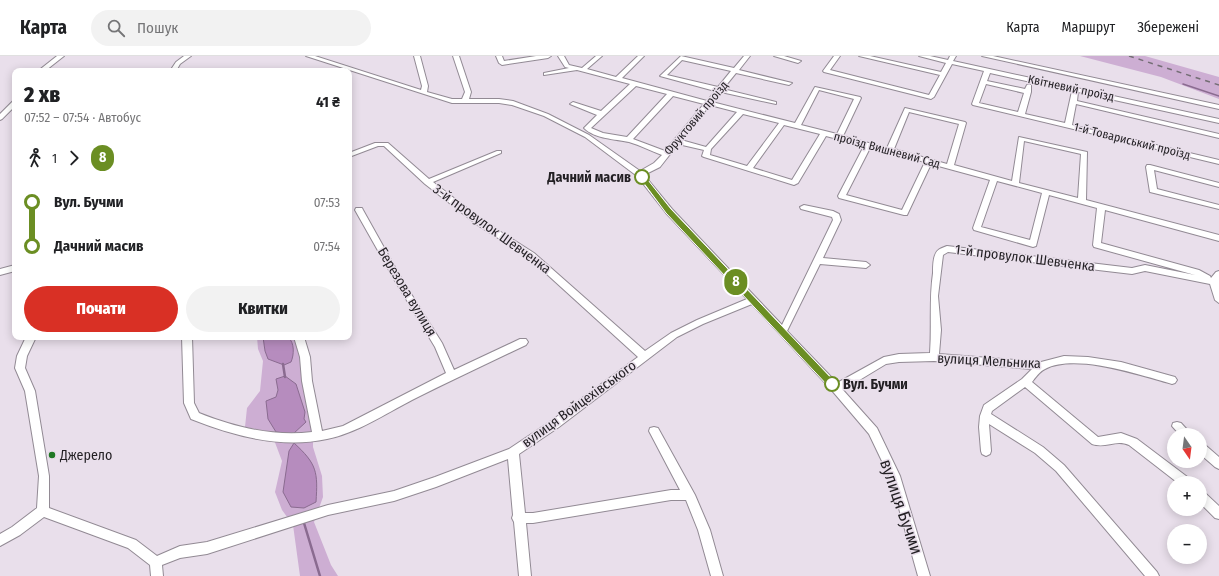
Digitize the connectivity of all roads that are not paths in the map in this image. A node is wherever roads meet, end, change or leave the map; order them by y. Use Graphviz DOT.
graph roads {
  1 [pos="60,56"];
  2 [pos="188,56"];
  3 [pos="309,56"];
  4 [pos="417,56"];
  5 [pos="456,56"];
  6 [pos="499,56"];
  7 [pos="548,56"];
  8 [pos="561,56"];
  9 [pos="599,56"];
  10 [pos="642,56"];
  11 [pos="747,56"];
  12 [pos="777,56"];
  13 [pos="837,56"];
  14 [pos="862,56"];
  15 [pos="922,56"];
  16 [pos="953,56"];
  17 [pos="985,56"];
  18 [pos="994,57"];
  19 [pos="798,61"];
  20 [pos="948,62"];
  21 [pos="45,68"];
  22 [pos="175,68"];
  23 [pos="346,68"];
  24 [pos="580,69"];
  25 [pos="352,70"];
  26 [pos="735,71"];
  27 [pos="990,71"];
  28 [pos="546,74"];
  29 [pos="942,74"];
  30 [pos="618,79"];
  31 [pos="1031,79"];
  32 [pos="984,82"];
  33 [pos="634,84"];
  34 [pos="789,84"];
  35 [pos="1076,89"];
  36 [pos="720,90"];
  37 [pos="1028,92"];
  38 [pos="424,93"];
  39 [pos="671,94"];
  40 [pos="465,101"];
  41 [pos="1074,102"];
  42 [pos="709,103"];
  43 [pos="573,104"];
  44 [pos="774,104"];
  45 [pos="12,105"];
  46 [pos="1219,107"];
  47 [pos="742,111"];
  48 [pos="602,114"];
  49 [pos="1021,115"];
  50 [pos="0,118"];
  51 [pos="1219,121"];
  52 [pos="783,122"];
  53 [pos="797,126"];
  54 [pos="1068,126"];
  55 [pos="824,133"];
  56 [pos="1219,136"];
  57 [pos="840,137"];
  58 [pos="628,140"];
  59 [pos="676,141"];
  60 [pos="868,144"];
  61 [pos="708,149"];
  62 [pos="890,150"];
  63 [pos="499,152"];
  64 [pos="352,154"];
  65 [pos="666,154"];
  66 [pos="929,161"];
  67 [pos="1219,162"];
  68 [pos="950,166"];
  69 [pos="748,170"];
  70 [pos="640,174"];
  71 [pos="994,178"];
  72 [pos="428,182"];
  73 [pos="1015,184"];
  74 [pos="1219,184"];
  75 [pos="1046,192"];
  76 [pos="1082,202"];
  77 [pos="804,206"];
  78 [pos="1101,207"];
  79 [pos="1219,207"];
  80 [pos="359,210"];
  81 [pos="1219,238"];
  82 [pos="819,260"];
  83 [pos="866,265"];
  84 [pos="12,269"];
  85 [pos="0,272"];
  86 [pos="1216,278"];
  87 [pos="753,300"];
  88 [pos="1219,300"];
  89 [pos="780,330"];
  90 [pos="30,340"];
  91 [pos="187,340"];
  92 [pos="300,340"];
  93 [pos="524,342"];
  94 [pos="644,356"];
  95 [pos="934,357"];
  96 [pos="1041,366"];
  97 [pos="452,375"];
  98 [pos="1172,380"];
  99 [pos="1024,382"];
  100 [pos="836,388"];
  101 [pos="985,416"];
  102 [pos="654,431"];
  103 [pos="318,436"];
  104 [pos="986,451"];
  105 [pos="512,452"];
  106 [pos="1207,453"];
  107 [pos="1219,464"];
  108 [pos="1177,476"];
  109 [pos="689,495"];
  110 [pos="1207,503"];
  111 [pos="43,511"];
  112 [pos="1219,514"];
  113 [pos="518,518"];
  114 [pos="0,540"];
  115 [pos="156,562"];
  116 [pos="157,576"];
  117 [pos="525,576"];
  118 [pos="717,576"];
  119 [pos="924,576"];
  120 [pos="1153,576"];
  1 -- 21 [label="street"];
  2 -- 22 [label="street"];
  3 -- 23 [label="street, вулиця Бучми"];
  4 -- 38 [label="street"];
  5 -- 40 [label="street"];
  6 -- 7 [label="street"];
  8 -- 24 [label="street, проїзд Вишневий Сад"];
  9 -- 24 [label="street"];
  10 -- 30 [label="street"];
  11 -- 26 [label="street, Фруктовий проїзд"];
  12 -- 19 [label="street"];
  13 -- 29 [label="street"];
  14 -- 29 [label="street"];
  15 -- 20 [label="street, Квітневий проїзд"];
  16 -- 20 [label="street"];
  17 -- 18 [label="street"];
  18 -- 27 [label="street"];
  18 -- 46 [label="street"];
  20 -- 27 [label="street, Квітневий проїзд"];
  20 -- 29 [label="street"];
  24 -- 28 [label="street"];
  24 -- 30 [label="street, проїзд Вишневий Сад"];
  25 -- 38 [label="street, вулиця Бучми"];
  26 -- 34 [label="street"];
  26 -- 36 [label="street, Фруктовий проїзд"];
  26 -- 36 [label="street"];
  27 -- 31 [label="street, Квітневий проїзд"];
  27 -- 32 [label="street"];
  30 -- 33 [label="street, проїзд Вишневий Сад"];
  31 -- 35 [label="street, Квітневий проїзд"];
  31 -- 37 [label="street"];
  32 -- 37 [label="street"];
  32 -- 49 [label="street"];
  33 -- 39 [label="street, проїзд Вишневий Сад"];
  33 -- 48 [label="street"];
  35 -- 41 [label="street, 1-й Товариський проїзд"];
  35 -- 51 [label="street, Квітневий проїзд"];
  36 -- 42 [label="street, Фруктовий проїзд"];
  36 -- 44 [label="street"];
  37 -- 49 [label="street"];
  38 -- 40 [label="street, вулиця Бучми"];
  39 -- 42 [label="street, проїзд Вишневий Сад"];
  39 -- 58 [label="street"];
  40 -- 70 [label="street, вулиця Бучми"];
  41 -- 54 [label="street, 1-й Товариський проїзд"];
  41 -- 56 [label="street"];
  42 -- 47 [label="street, проїзд Вишневий Сад"];
  42 -- 59 [label="street, Фруктовий проїзд"];
  43 -- 48 [label="street"];
  45 -- 50 [label="street"];
  47 -- 52 [label="street, проїзд Вишневий Сад"];
  47 -- 61 [label="street"];
  48 -- 58 [label="street"];
  49 -- 54 [label="street"];
  52 -- 53 [label="street, проїзд Вишневий Сад"];
  52 -- 69 [label="street"];
  53 -- 55 [label="street, проїзд Вишневий Сад"];
  53 -- 57 [label="street"];
  54 -- 67 [label="street, 1-й Товариський проїзд"];
  55 -- 57 [label="street, проїзд Вишневий Сад"];
  55 -- 69 [label="street"];
  57 -- 60 [label="street, проїзд Вишневий Сад"];
  58 -- 65 [label="street"];
  59 -- 61 [label="street"];
  59 -- 65 [label="street, Фруктовий проїзд"];
  60 -- 62 [label="street, проїзд Вишневий Сад"];
  60 -- 66 [label="street"];
  61 -- 69 [label="street"];
  62 -- 66 [label="street, проїзд Вишневий Сад"];
  62 -- 68 [label="street"];
  63 -- 72 [label="street"];
  64 -- 72 [label="street, 3-й провулок Шевченка"];
  65 -- 70 [label="street, Фруктовий проїзд"];
  66 -- 68 [label="street, проїзд Вишневий Сад"];
  68 -- 71 [label="street, проїзд Вишневий Сад"];
  70 -- 87 [label="street, вулиця Бучми"];
  71 -- 73 [label="street, проїзд Вишневий Сад"];
  71 -- 75 [label="street"];
  72 -- 94 [label="street, 3-й провулок Шевченка"];
  73 -- 75 [label="street, проїзд Вишневий Сад"];
  73 -- 76 [label="street"];
  74 -- 79 [label="street"];
  75 -- 76 [label="street, проїзд Вишневий Сад"];
  76 -- 78 [label="street, проїзд Вишневий Сад"];
  77 -- 82 [label="street"];
  78 -- 81 [label="street, проїзд Вишневий Сад"];
  78 -- 86 [label="street"];
  80 -- 97 [label="street, Березова вулиця"];
  82 -- 83 [label="street"];
  82 -- 89 [label="street"];
  84 -- 85 [label="street"];
  86 -- 88 [label="street"];
  86 -- 95 [label="street, 1-й провулок Шевченка"];
  87 -- 89 [label="street, вулиця Бучми"];
  87 -- 94 [label="street, вулиця Войцехівського"];
  89 -- 100 [label="street, вулиця Бучми"];
  90 -- 111 [label="street"];
  91 -- 103 [label="street"];
  92 -- 103 [label="street"];
  93 -- 97 [label="street"];
  94 -- 105 [label="street, вулиця Войцехівського"];
  95 -- 96 [label="street, вулиця Мельника"];
  95 -- 100 [label="street, вулиця Мельника"];
  96 -- 98 [label="street, вулиця Мельника"];
  96 -- 99 [label="street"];
  97 -- 103 [label="street"];
  99 -- 101 [label="street"];
  99 -- 108 [label="street"];
  100 -- 119 [label="street, вулиця Бучми"];
  101 -- 104 [label="street"];
  101 -- 120 [label="street"];
  102 -- 109 [label="street"];
  105 -- 113 [label="street"];
  105 -- 115 [label="street, вулиця Войцехівського"];
  106 -- 107 [label="street"];
  109 -- 113 [label="street"];
  109 -- 118 [label="street"];
  110 -- 112 [label="street"];
  111 -- 114 [label="street"];
  111 -- 115 [label="street"];
  113 -- 117 [label="street"];
  115 -- 116 [label="street"];
}
